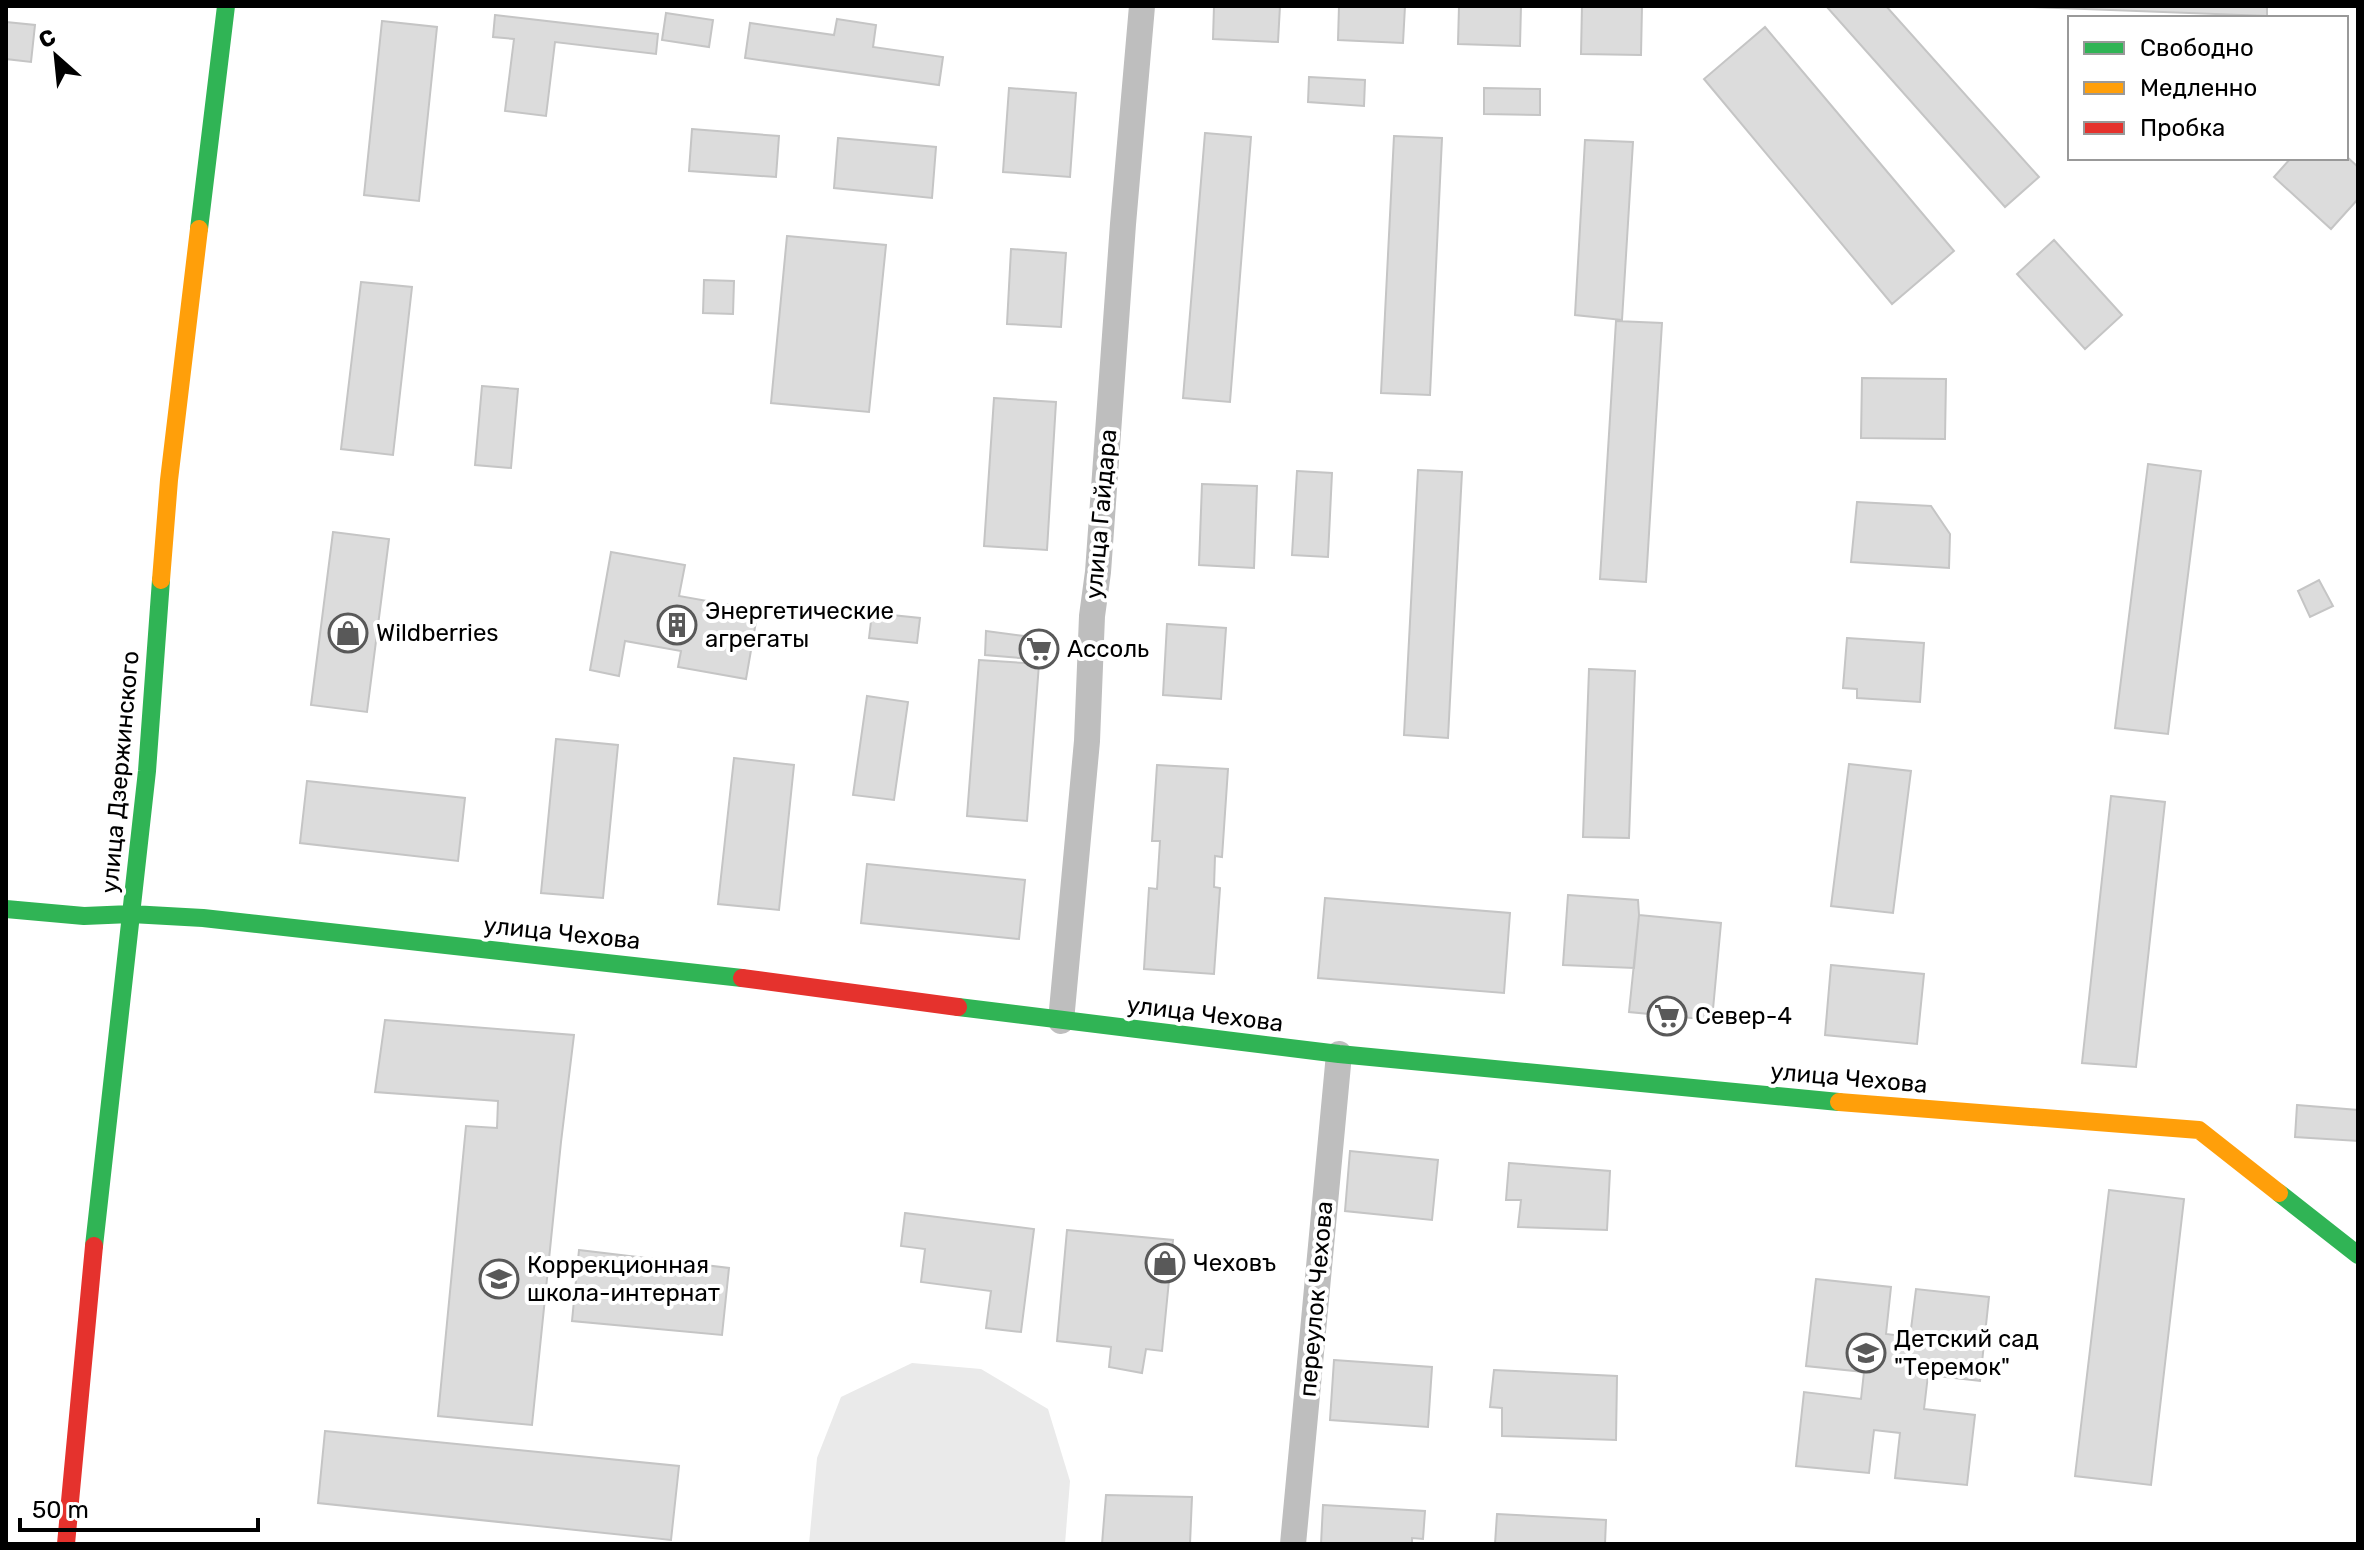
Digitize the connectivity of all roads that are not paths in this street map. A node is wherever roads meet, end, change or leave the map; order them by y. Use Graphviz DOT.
graph roads {
  1 [pos="226,6"];
  2 [pos="1142,6"];
  3 [pos="6,909"];
  4 [pos="131,914"];
  5 [pos="1061,1021"];
  6 [pos="1339,1054"];
  7 [pos="2358,1255"];
  8 [pos="66,1544"];
  9 [pos="1293,1544"];
  1 -- 4 [label="street, улица Дзержинского"];
  2 -- 5 [label="street, улица Гайдара"];
  3 -- 4 [label="street, улица Чехова"];
  4 -- 5 [label="street, улица Чехова"];
  4 -- 8 [label="street, улица Дзержинского"];
  5 -- 6 [label="street, улица Чехова"];
  6 -- 7 [label="street, улица Чехова"];
  6 -- 9 [label="street, переулок Чехова"];
}
